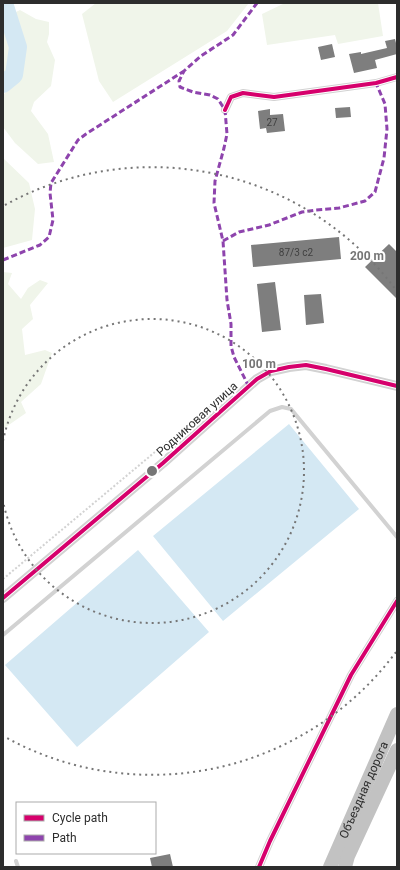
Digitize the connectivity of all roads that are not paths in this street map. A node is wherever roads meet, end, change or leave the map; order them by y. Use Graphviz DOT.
graph roads {
  1 [pos="397,77"];
  2 [pos="226,110"];
  3 [pos="397,386"];
  4 [pos="397,537"];
  5 [pos="3,598"];
  6 [pos="397,601"];
  7 [pos="3,635"];
  8 [pos="397,714"];
  9 [pos="397,750"];
  10 [pos="16,861"];
  11 [pos="18,867"];
  12 [pos="259,867"];
  13 [pos="330,867"];
  14 [pos="345,867"];
  1 -- 2 [label="street"];
  3 -- 5 [label="street, Родниковая улица"];
  4 -- 7 [label="lane"];
  6 -- 12 [label="street"];
  8 -- 13 [label="highway, Объездная дорога"];
  9 -- 14 [label="highway, Объездная дорога"];
  10 -- 11 [label="lane"];
}
